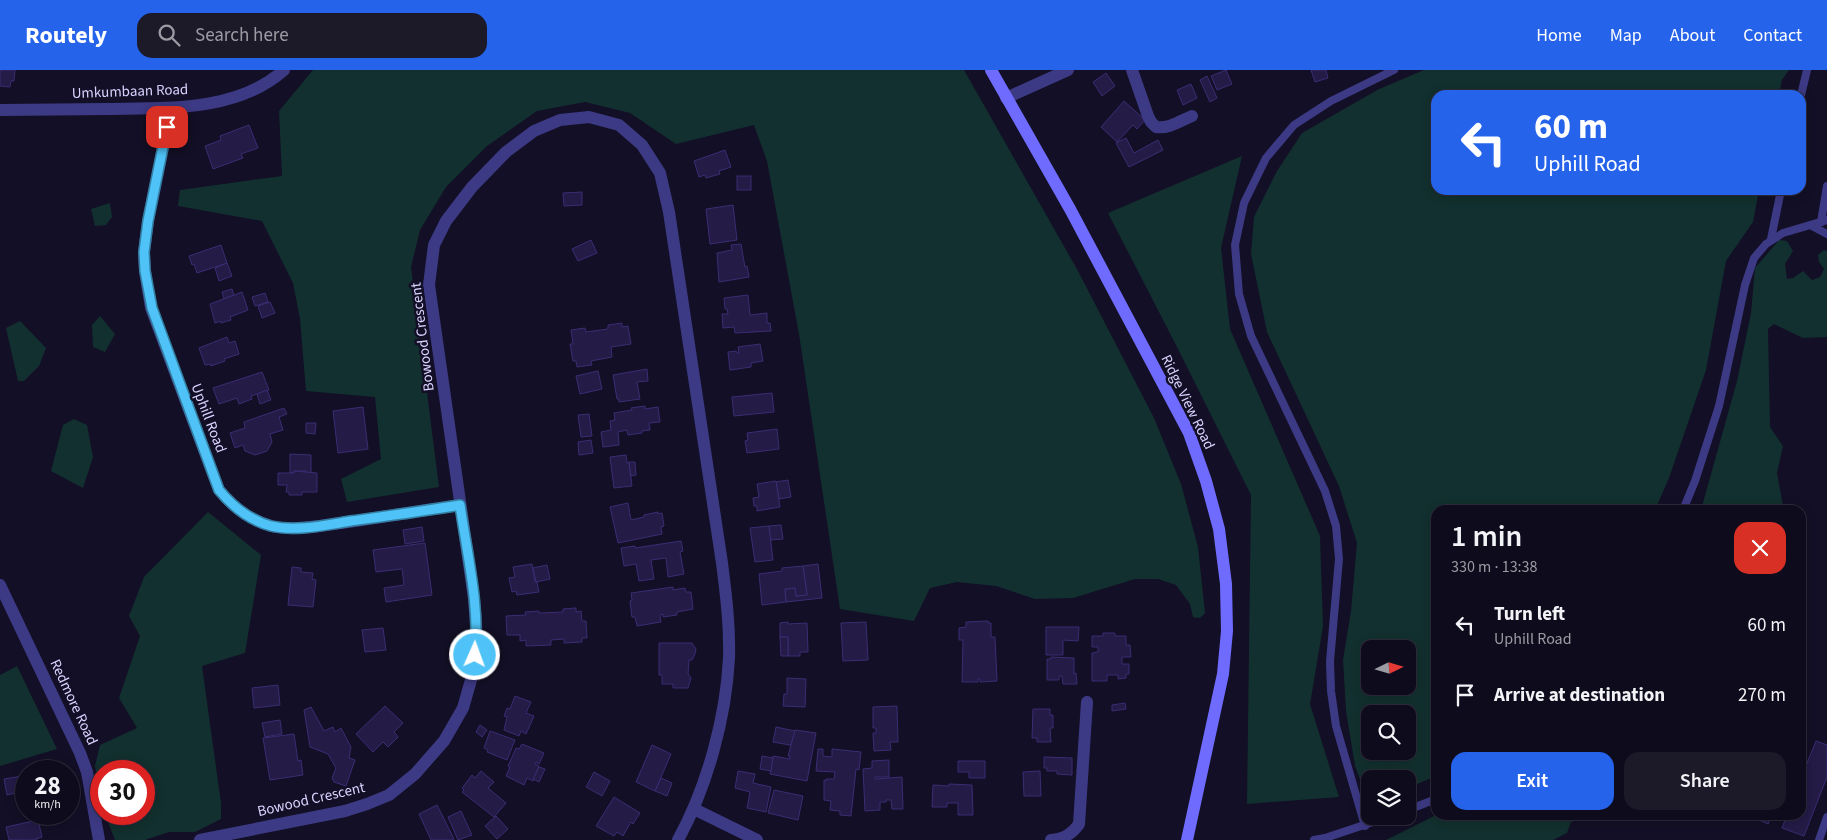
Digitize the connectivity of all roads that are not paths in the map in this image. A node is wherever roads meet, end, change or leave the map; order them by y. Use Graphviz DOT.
graph roads {
  1 [pos="284,70"];
  2 [pos="991,70"];
  3 [pos="1068,70"];
  4 [pos="1132,70"];
  5 [pos="1394,70"];
  6 [pos="1806,70"];
  7 [pos="1801,90"];
  8 [pos="1006,98"];
  9 [pos="171,108"];
  10 [pos="0,110"];
  11 [pos="1192,116"];
  12 [pos="1827,186"];
  13 [pos="1780,195"];
  14 [pos="1824,221"];
  15 [pos="1812,226"];
  16 [pos="1827,234"];
  17 [pos="1772,239"];
  18 [pos="460,505"];
  19 [pos="1684,505"];
  20 [pos="0,585"];
  21 [pos="1087,702"];
  22 [pos="1431,801"];
  23 [pos="1416,807"];
  24 [pos="694,809"];
  25 [pos="1827,817"];
  26 [pos="1365,826"];
  27 [pos="98,840"];
  28 [pos="200,840"];
  29 [pos="678,840"];
  30 [pos="757,840"];
  31 [pos="1051,840"];
  32 [pos="1187,840"];
  33 [pos="1314,840"];
  34 [pos="1819,840"];
  1 -- 9 [label="street, Umkumbaan Road"];
  2 -- 8 [label="street, Ridge View Road"];
  3 -- 8 [label="street"];
  4 -- 11 [label="street"];
  5 -- 26 [label="lane"];
  6 -- 7 [label="lane"];
  8 -- 32 [label="street, Ridge View Road"];
  9 -- 10 [label="street, Umkumbaan Road"];
  9 -- 18 [label="street, Uphill Road"];
  12 -- 14 [label="lane"];
  13 -- 17 [label="lane"];
  14 -- 15 [label="lane"];
  15 -- 16 [label="lane"];
  15 -- 17 [label="lane"];
  17 -- 19 [label="lane"];
  18 -- 24 [label="street, Bowood Crescent"];
  18 -- 28 [label="street, Bowood Crescent"];
  20 -- 27 [label="street, Redmore Road"];
  21 -- 31 [label="street"];
  22 -- 23 [label="lane"];
  24 -- 29 [label="street, Bowood Crescent"];
  24 -- 30 [label="street"];
  25 -- 34 [label="lane"];
  26 -- 33 [label="lane"];
}
